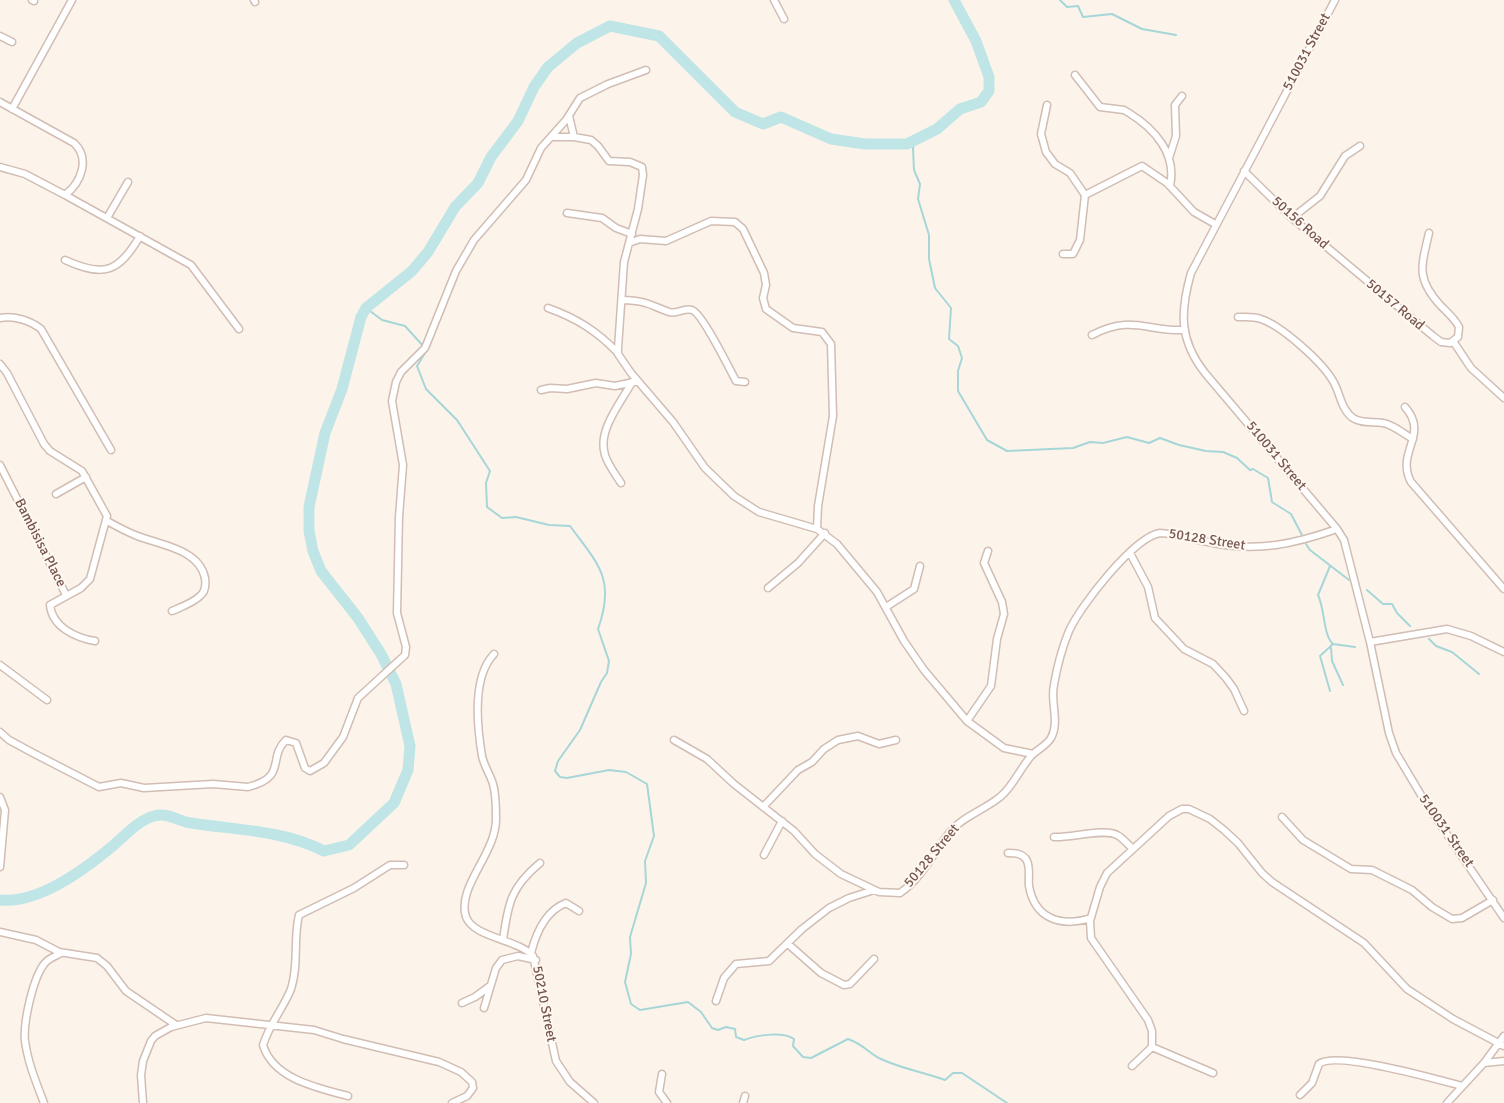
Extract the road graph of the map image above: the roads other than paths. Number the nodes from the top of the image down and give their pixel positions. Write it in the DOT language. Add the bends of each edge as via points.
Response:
graph roads {
  1 [pos="72,0"];
  2 [pos="774,0"];
  3 [pos="1335,0"];
  4 [pos="784,19"];
  5 [pos="0,36"];
  6 [pos="12,42"];
  7 [pos="646,70"];
  8 [pos="1075,75"];
  9 [pos="1182,96"];
  10 [pos="0,102"];
  11 [pos="1047,105"];
  12 [pos="12,109"];
  13 [pos="569,116"];
  14 [pos="551,137"];
  15 [pos="574,137"];
  16 [pos="1360,146"];
  17 [pos="1169,158"];
  18 [pos="0,167"];
  19 [pos="1244,171"];
  20 [pos="128,182"];
  21 [pos="1170,186"];
  22 [pos="65,195"];
  23 [pos="1085,195"];
  24 [pos="567,213"];
  25 [pos="107,218"];
  26 [pos="1292,218"];
  27 [pos="1215,224"];
  28 [pos="1429,233"];
  29 [pos="632,234"];
  30 [pos="140,236"];
  31 [pos="629,243"];
  32 [pos="1063,254"];
  33 [pos="65,260"];
  34 [pos="1358,274"];
  35 [pos="622,300"];
  36 [pos="548,308"];
  37 [pos="1238,317"];
  38 [pos="0,318"];
  39 [pos="239,330"];
  40 [pos="1184,330"];
  41 [pos="1092,335"];
  42 [pos="1453,342"];
  43 [pos="618,354"];
  44 [pos="0,364"];
  45 [pos="635,382"];
  46 [pos="745,382"];
  47 [pos="541,390"];
  48 [pos="1504,398"];
  49 [pos="1405,407"];
  50 [pos="1413,440"];
  51 [pos="111,450"];
  52 [pos="0,465"];
  53 [pos="86,477"];
  54 [pos="621,483"];
  55 [pos="56,494"];
  56 [pos="107,521"];
  57 [pos="1337,529"];
  58 [pos="817,530"];
  59 [pos="825,533"];
  60 [pos="988,551"];
  61 [pos="1130,553"];
  62 [pos="920,566"];
  63 [pos="768,588"];
  64 [pos="1504,589"];
  65 [pos="66,595"];
  66 [pos="886,607"];
  67 [pos="172,611"];
  68 [pos="95,641"];
  69 [pos="1370,642"];
  70 [pos="1504,652"];
  71 [pos="494,654"];
  72 [pos="0,665"];
  73 [pos="47,700"];
  74 [pos="1244,711"];
  75 [pos="967,721"];
  76 [pos="0,732"];
  77 [pos="674,740"];
  78 [pos="896,740"];
  79 [pos="1033,754"];
  80 [pos="0,797"];
  81 [pos="763,807"];
  82 [pos="1282,817"];
  83 [pos="782,820"];
  84 [pos="1054,838"];
  85 [pos="1132,848"];
  86 [pos="1008,853"];
  87 [pos="764,855"];
  88 [pos="540,863"];
  89 [pos="404,864"];
  90 [pos="0,867"];
  91 [pos="874,890"];
  92 [pos="1493,900"];
  93 [pos="579,911"];
  94 [pos="1091,918"];
  95 [pos="1504,918"];
  96 [pos="0,932"];
  97 [pos="503,940"];
  98 [pos="788,944"];
  99 [pos="61,953"];
  100 [pos="531,953"];
  101 [pos="874,959"];
  102 [pos="536,960"];
  103 [pos="491,985"];
  104 [pos="716,1001"];
  105 [pos="462,1003"];
  106 [pos="484,1008"];
  107 [pos="270,1024"];
  108 [pos="176,1025"];
  109 [pos="1504,1036"];
  110 [pos="1501,1045"];
  111 [pos="1152,1047"];
  112 [pos="1504,1061"];
  113 [pos="1484,1063"];
  114 [pos="1132,1066"];
  115 [pos="1213,1073"];
  116 [pos="662,1074"];
  117 [pos="1462,1086"];
  118 [pos="1300,1095"];
  119 [pos="348,1096"];
  120 [pos="44,1103"];
  121 [pos="143,1103"];
  122 [pos="452,1103"];
  123 [pos="594,1103"];
  124 [pos="667,1103"];
  125 [pos="1447,1103"];
  1 -- 12 [label="street"];
  2 -- 4 [label="street"];
  3 -- 19 [label="street, 510031 Street"];
  5 -- 6 [label="street"];
  7 -- 13 [label="street" via="586,94 575,104"];
  8 -- 17 [label="street" via="1100,107 1124,110 1148,127"];
  9 -- 17 [label="street" via="1174,107 1176,136"];
  10 -- 12 [label="street"];
  11 -- 23 [label="street" via="1041,134 1046,152 1054,164 1070,172"];
  12 -- 22 [label="street" via="80,150 83,166 74,186"];
  13 -- 14 [label="street"];
  13 -- 15 [label="street"];
  14 -- 15 [label="street"];
  14 -- 76 [label="street" via="541,148 526,180 466,252 425,348 401,372 396,382 392,401 403,465 398,517 397,612 406,647 404,656 358,698 342,737 324,763 310,771 305,768 296,744 286,740 281,744 273,774 248,787 213,784 144,788 121,783 99,787 32,753"];
  15 -- 29 [label="street" via="595,143 609,161 630,162 642,167"];
  16 -- 26 [label="street" via="1345,156 1320,196"];
  17 -- 21 [label="street"];
  18 -- 22 [label="street" via="25,174"];
  19 -- 26 [label="street, 50156 Road"];
  19 -- 27 [label="street, 510031 Street"];
  20 -- 25 [label="street"];
  21 -- 23 [label="street" via="1142,166"];
  21 -- 27 [label="street" via="1190,208"];
  22 -- 25 [label="street"];
  23 -- 32 [label="street" via="1078,246 1073,254"];
  24 -- 29 [label="street" via="602,218"];
  25 -- 30 [label="street"];
  26 -- 34 [label="street, 50156 Road"];
  27 -- 40 [label="street, 510031 Street" via="1191,273 1185,294"];
  28 -- 42 [label="street" via="1422,279 1459,327 1458,337"];
  29 -- 31 [label="street"];
  30 -- 33 [label="street" via="126,259 118,264 91,271"];
  30 -- 39 [label="street" via="191,265"];
  31 -- 35 [label="street" via="624,262"];
  31 -- 58 [label="street" via="640,239 666,241 712,221 734,222 743,229 764,273 763,298 768,311 793,328 818,331 829,340 833,416"];
  34 -- 42 [label="street, 50157 Road" via="1433,336 1446,343"];
  35 -- 43 [label="street"];
  35 -- 46 [label="street" via="647,302 672,313 689,309 696,312 736,381"];
  36 -- 43 [label="street" via="592,328"];
  37 -- 50 [label="street" via="1265,321 1300,347 1330,376 1352,417 1388,424"];
  38 -- 51 [label="street" via="24,320 41,329"];
  40 -- 41 [label="street" via="1126,324 1108,327"];
  40 -- 57 [label="street, 510031 Street" via="1197,363"];
  42 -- 48 [label="street" via="1471,368"];
  43 -- 45 [label="street"];
  44 -- 53 [label="street" via="47,448 78,467"];
  45 -- 47 [label="street"];
  45 -- 54 [label="street" via="611,419 604,438 605,456"];
  45 -- 58 [label="street" via="673,422 705,468 734,496 759,512"];
  49 -- 50 [label="street" via="1415,420"];
  50 -- 64 [label="street" via="1406,459 1408,476 1418,492"];
  52 -- 65 [label="street, Bambisisa Place"];
  53 -- 55 [label="street"];
  53 -- 56 [label="street" via="104,507"];
  56 -- 65 [label="street" via="90,579"];
  56 -- 67 [label="street" via="136,536 186,554 200,568 206,581 203,594"];
  57 -- 61 [label="street, 50128 Street" via="1300,542 1260,548 1229,546 1160,533 1145,539"];
  57 -- 69 [label="street, 510031 Street" via="1344,540"];
  58 -- 59 [label="street"];
  59 -- 63 [label="street" via="798,563"];
  59 -- 66 [label="street" via="869,582"];
  60 -- 75 [label="street" via="984,563 1002,602 1004,614 991,686"];
  61 -- 74 [label="street" via="1148,587 1155,618 1184,649 1213,664 1234,689"];
  61 -- 79 [label="street, 50128 Street" via="1093,594 1070,630 1053,688 1053,733"];
  62 -- 66 [label="street" via="914,589"];
  65 -- 68 [label="street" via="51,603 51,611 59,624 77,636"];
  66 -- 75 [label="street" via="918,662"];
  69 -- 70 [label="street" via="1447,629"];
  69 -- 92 [label="street, 510031 Street" via="1396,753"];
  71 -- 97 [label="street, 50210 Street" via="485,663 481,674 478,700 482,756 493,784 495,835 468,887 466,915 474,928"];
  72 -- 73 [label="street"];
  75 -- 79 [label="street" via="1004,748"];
  77 -- 81 [label="street, 50128 Street" via="707,759"];
  78 -- 81 [label="street" via="879,744 853,736 830,744 812,762 798,770"];
  79 -- 91 [label="street, 50128 Street" via="1002,796 958,823 925,869 906,889 895,894"];
  80 -- 90 [label="street" via="5,810"];
  81 -- 83 [label="street, 50128 Street"];
  82 -- 92 [label="street" via="1304,840 1351,869 1372,870 1412,890 1432,908 1452,919 1462,918"];
  83 -- 87 [label="street"];
  83 -- 91 [label="street, 50128 Street" via="824,862"];
  84 -- 85 [label="street" via="1090,833 1114,834"];
  85 -- 94 [label="street" via="1103,878"];
  85 -- 110 [label="street" via="1175,812 1182,809 1198,812 1232,837 1272,882 1364,943 1407,989"];
  86 -- 94 [label="street" via="1019,854 1026,859 1031,892 1050,918 1063,922"];
  88 -- 97 [label="street" via="515,888"];
  89 -- 107 [label="street" via="390,865 354,888 300,915 295,972 290,989"];
  91 -- 98 [label="street" via="835,905"];
  92 -- 95 [label="street, 510031 Street"];
  93 -- 100 [label="street" via="566,903 559,906 536,933"];
  94 -- 111 [label="street" via="1091,938 1148,1020"];
  96 -- 99 [label="street" via="36,940"];
  97 -- 100 [label="street, 50210 Street"];
  98 -- 101 [label="street" via="821,974 844,985 850,984"];
  98 -- 104 [label="street" via="769,961 742,963 730,968"];
  99 -- 108 [label="street" via="102,960 126,991"];
  99 -- 120 [label="street" via="47,961 40,972 30,1001 24,1038"];
  100 -- 102 [label="street, 50210 Street"];
  102 -- 103 [label="street" via="518,956 502,960"];
  102 -- 123 [label="street, 50210 Street" via="556,1061 570,1082"];
  103 -- 105 [label="street"];
  103 -- 106 [label="street"];
  107 -- 108 [label="street" via="213,1018"];
  107 -- 119 [label="street" via="265,1049 284,1071 310,1086"];
  107 -- 122 [label="street" via="314,1030 450,1066 470,1079 473,1088 467,1096"];
  108 -- 121 [label="street" via="155,1036 148,1049 140,1075"];
  109 -- 110 [label="street"];
  110 -- 113 [label="street"];
  111 -- 114 [label="street"];
  111 -- 115 [label="street"];
  112 -- 113 [label="street"];
  113 -- 117 [label="street"];
  116 -- 124 [label="street" via="659,1092"];
  117 -- 118 [label="street" via="1371,1064 1327,1060 1319,1064 1312,1083"];
  117 -- 125 [label="street"];
}
